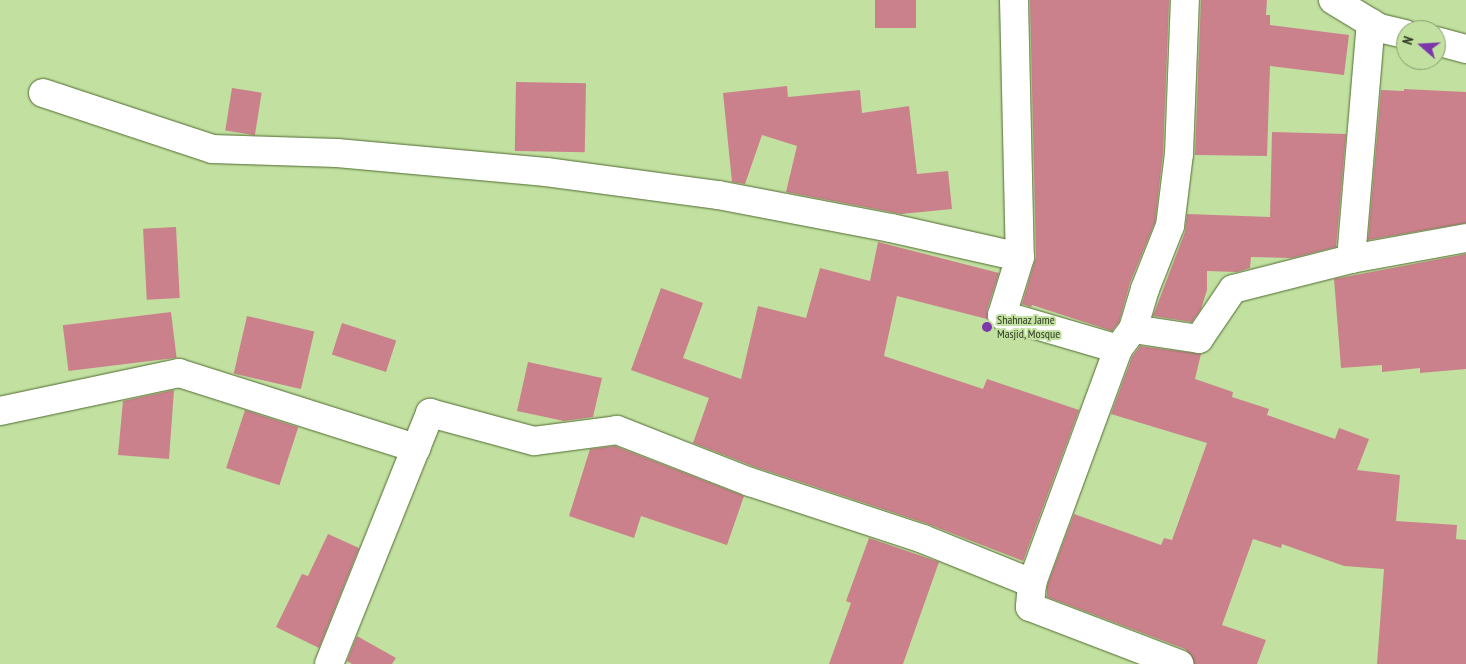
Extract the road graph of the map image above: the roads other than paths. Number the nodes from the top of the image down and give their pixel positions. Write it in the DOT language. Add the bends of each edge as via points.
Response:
graph roads {
  1 [pos="1014,0"];
  2 [pos="1185,0"];
  3 [pos="1333,0"];
  4 [pos="1371,23"];
  5 [pos="1396,32"];
  6 [pos="1446,44"];
  7 [pos="1466,49"];
  8 [pos="43,93"];
  9 [pos="1466,238"];
  10 [pos="1020,257"];
  11 [pos="1351,260"];
  12 [pos="1126,339"];
  13 [pos="0,411"];
  14 [pos="416,448"];
  15 [pos="1032,583"];
  16 [pos="330,664"];
  17 [pos="1178,664"];
  1 -- 10 [label="street"];
  2 -- 12 [label="street" via="1180,154 1170,226"];
  3 -- 4 [label="street"];
  4 -- 5 [label="street"];
  4 -- 11 [label="street"];
  6 -- 7 [label="street"];
  8 -- 10 [label="street" via="212,149 336,153 546,172 718,195"];
  9 -- 11 [label="street"];
  10 -- 12 [label="street" via="1002,315"];
  11 -- 12 [label="street" via="1233,289 1199,339"];
  12 -- 15 [label="street"];
  13 -- 14 [label="street" via="180,373"];
  14 -- 15 [label="street" via="430,413 534,441 617,430 750,482 923,539"];
  14 -- 16 [label="street"];
  15 -- 17 [label="street" via="1030,607"];
}
